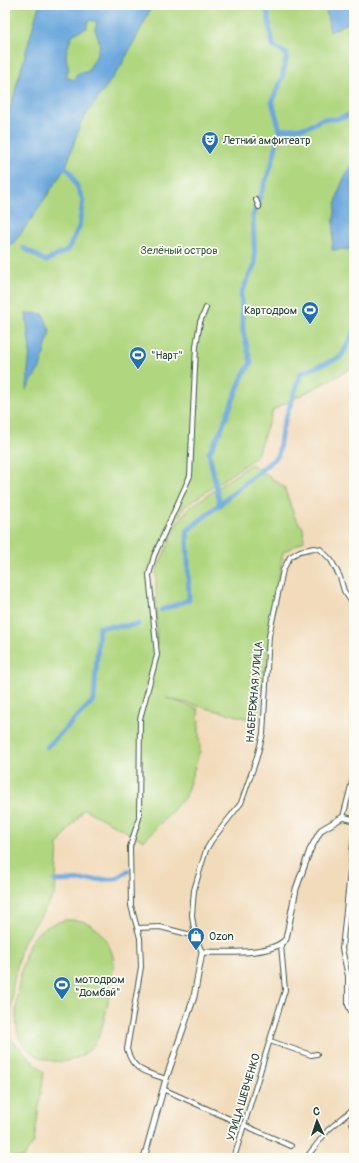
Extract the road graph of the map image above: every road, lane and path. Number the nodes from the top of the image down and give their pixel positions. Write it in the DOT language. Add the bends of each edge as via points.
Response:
graph roads {
  1 [pos="256,200"];
  2 [pos="259,207"];
  3 [pos="206,308"];
  4 [pos="354,605"];
  5 [pos="354,774"];
  6 [pos="343,818"];
  7 [pos="354,820"];
  8 [pos="354,834"];
  9 [pos="138,928"];
  10 [pos="195,936"];
  11 [pos="281,945"];
  12 [pos="202,952"];
  13 [pos="354,1018"];
  14 [pos="270,1041"];
  15 [pos="317,1054"];
  16 [pos="166,1079"];
  17 [pos="163,1089"];
  18 [pos="354,1097"];
  19 [pos="353,1109"];
  20 [pos="232,1120"];
  21 [pos="244,1125"];
  22 [pos="354,1130"];
  23 [pos="290,1146"];
  24 [pos="144,1158"];
  25 [pos="234,1158"];
  26 [pos="306,1158"];
  1 -- 2 [label="street"];
  3 -- 9 [label="street" via="200,322 196,346 190,476 154,556 149,575 157,655 140,720 139,818 130,847 131,906"];
  4 -- 10 [label="street, НАБЕРЕЖНАЯ УЛИЦА" via="344,591 331,560 320,549 300,551 290,557 283,570 269,636 263,734 241,803 206,850 194,890 192,915"];
  5 -- 6 [label="street"];
  6 -- 7 [label="street"];
  6 -- 11 [label="street" via="321,830 310,850 296,889 286,939"];
  8 -- 13 [label="street" via="342,949 348,976 348,1005"];
  9 -- 10 [label="street" via="160,927"];
  9 -- 16 [label="street" via="142,951 141,967 128,1049 134,1065"];
  10 -- 12 [label="street, НАБЕРЕЖНАЯ УЛИЦА"];
  11 -- 12 [label="street" via="243,952"];
  11 -- 14 [label="street, УЛИЦА ШЕВЧЕНКО" via="285,990"];
  12 -- 16 [label="street" via="194,998"];
  14 -- 15 [label="street" via="312,1055"];
  14 -- 21 [label="street, УЛИЦА ШЕВЧЕНКО"];
  16 -- 17 [label="street"];
  17 -- 20 [label="street"];
  17 -- 24 [label="street"];
  18 -- 19 [label="street"];
  19 -- 22 [label="street"];
  19 -- 26 [label="street" via="328,1130"];
  21 -- 23 [label="street"];
  21 -- 25 [label="street, УЛИЦА ШЕВЧЕНКО"];
}
